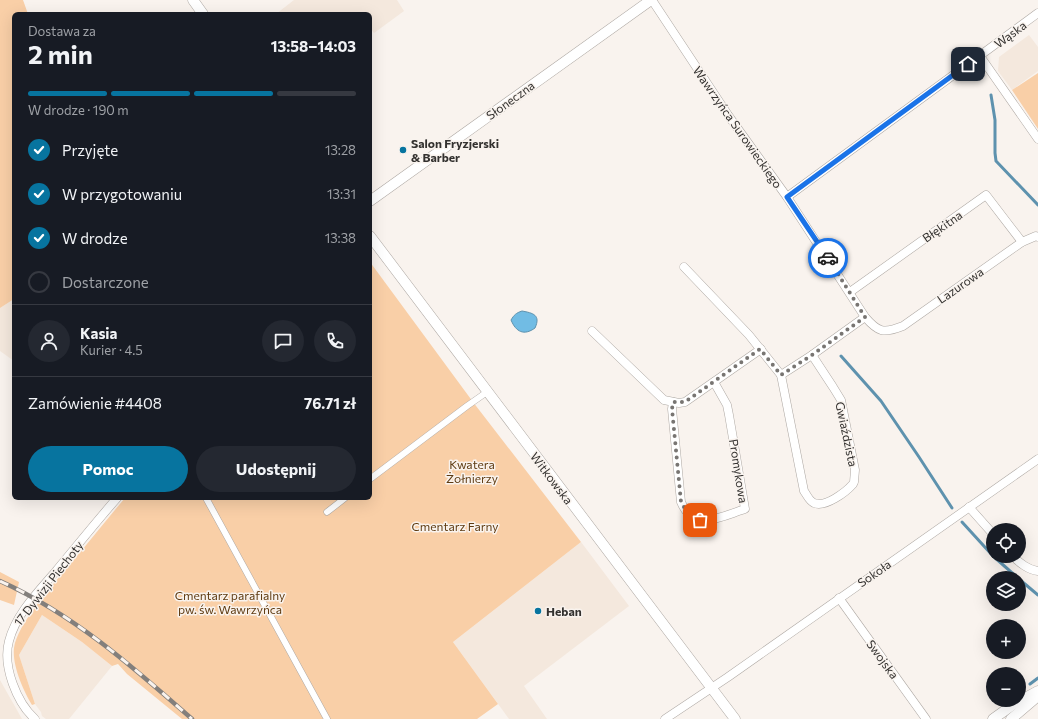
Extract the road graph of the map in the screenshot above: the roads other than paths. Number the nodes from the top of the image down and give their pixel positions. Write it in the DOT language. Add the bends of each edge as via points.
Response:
graph roads {
  1 [pos="193,0"];
  2 [pos="651,0"];
  3 [pos="202,12"];
  4 [pos="1038,13"];
  5 [pos="980,56"];
  6 [pos="1038,138"];
  7 [pos="787,197"];
  8 [pos="372,200"];
  9 [pos="1038,237"];
  10 [pos="372,239"];
  11 [pos="1022,242"];
  12 [pos="684,267"];
  13 [pos="850,292"];
  14 [pos="865,317"];
  15 [pos="881,331"];
  16 [pos="592,332"];
  17 [pos="760,349"];
  18 [pos="812,355"];
  19 [pos="781,375"];
  20 [pos="714,382"];
  21 [pos="487,392"];
  22 [pos="673,402"];
  23 [pos="1038,459"];
  24 [pos="372,477"];
  25 [pos="114,500"];
  26 [pos="207,500"];
  27 [pos="342,500"];
  28 [pos="969,507"];
  29 [pos="327,512"];
  30 [pos="986,526"];
  31 [pos="1021,563"];
  32 [pos="1038,571"];
  33 [pos="839,598"];
  34 [pos="711,687"];
  35 [pos="1038,691"];
  36 [pos="1038,696"];
  37 [pos="35,719"];
  38 [pos="327,719"];
  39 [pos="665,719"];
  40 [pos="735,719"];
  41 [pos="926,719"];
  42 [pos="994,719"];
  43 [pos="1011,719"];
  1 -- 3 [label="street"];
  2 -- 7 [label="street, Wawrzyńca Surowieckiego"];
  2 -- 8 [label="street, Słoneczna"];
  4 -- 5 [label="street, Wąska"];
  5 -- 6 [label="street"];
  5 -- 7 [label="street, Wąska"];
  7 -- 13 [label="street, Wawrzyńca Surowieckiego"];
  9 -- 11 [label="street, Lazurowa"];
  10 -- 21 [label="street, Witkowska"];
  11 -- 13 [label="street, Błękitna" via="986,195"];
  11 -- 15 [label="street, Lazurowa" via="902,326 888,332"];
  12 -- 17 [label="street, Gwiaździsta"];
  13 -- 14 [label="street, Wawrzyńca Surowieckiego"];
  14 -- 15 [label="street, Wawrzyńca Surowieckiego"];
  14 -- 18 [label="street"];
  16 -- 22 [label="street" via="664,400"];
  17 -- 19 [label="street, Gwiaździsta"];
  17 -- 20 [label="street"];
  18 -- 19 [label="street"];
  18 -- 19 [label="street, Gwiaździsta" via="840,400 855,470 853,484 829,502 816,504 804,491"];
  20 -- 22 [label="street" via="685,402"];
  20 -- 22 [label="street, Promykowa" via="730,415 745,509 706,521 694,518 684,508 681,502"];
  21 -- 24 [label="street"];
  21 -- 34 [label="street, Witkowska"];
  23 -- 28 [label="street, Sokoła"];
  25 -- 37 [label="street, 17 Dywizji Piechoty" via="34,598 14,626 8,642 9,672 27,712"];
  26 -- 38 [label="street"];
  27 -- 29 [label="street"];
  28 -- 30 [label="street"];
  28 -- 33 [label="street, Sokoła"];
  31 -- 32 [label="street"];
  33 -- 34 [label="street, Sokoła"];
  33 -- 41 [label="street, Swojska"];
  34 -- 39 [label="street, Sokoła"];
  34 -- 40 [label="street, Witkowska"];
  35 -- 42 [label="street"];
  36 -- 43 [label="street"];
}
